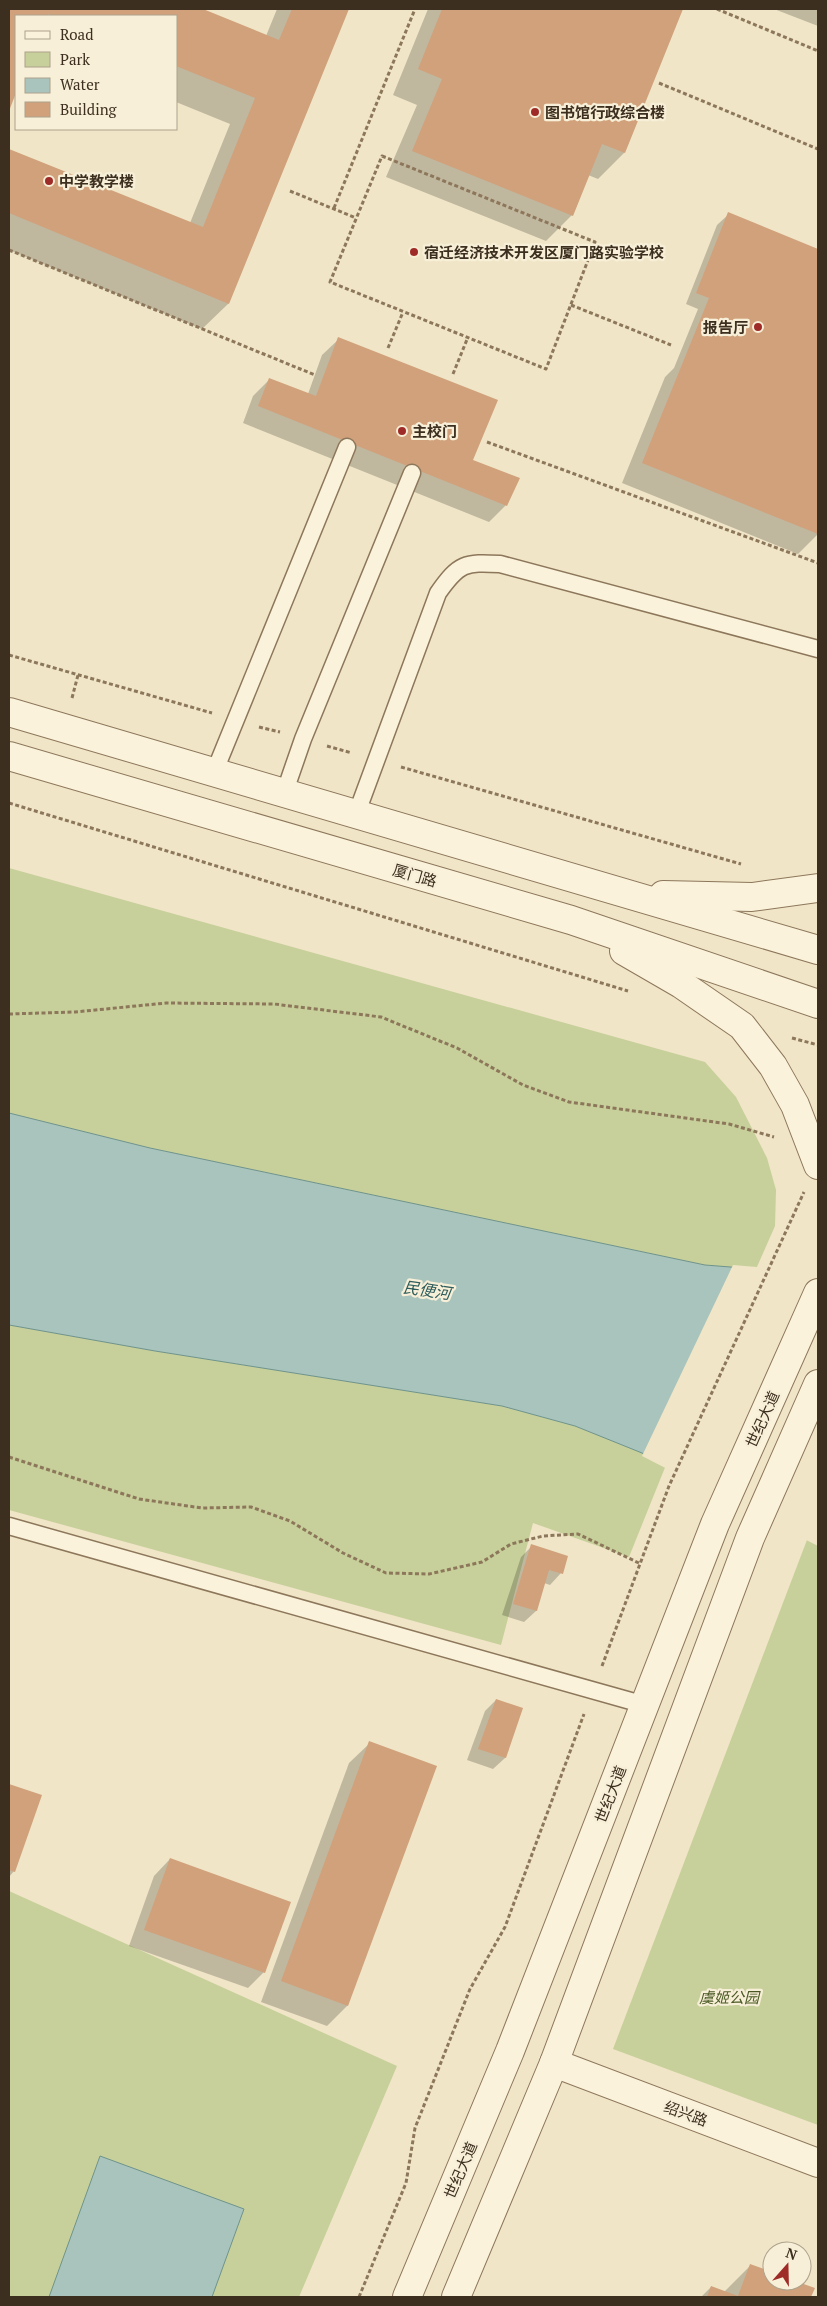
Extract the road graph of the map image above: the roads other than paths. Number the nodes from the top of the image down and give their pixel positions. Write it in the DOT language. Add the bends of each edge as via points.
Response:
graph roads {
  1 [pos="347,447"];
  2 [pos="412,473"];
  3 [pos="818,650"];
  4 [pos="9,712"];
  5 [pos="9,756"];
  6 [pos="214,773"];
  7 [pos="284,794"];
  8 [pos="356,815"];
  9 [pos="818,888"];
  10 [pos="623,894"];
  11 [pos="571,920"];
  12 [pos="818,950"];
  13 [pos="818,1004"];
  14 [pos="815,1156"];
  15 [pos="818,1293"];
  16 [pos="818,1384"];
  17 [pos="9,1526"];
  18 [pos="646,1705"];
  19 [pos="554,2063"];
  20 [pos="818,2163"];
  21 [pos="408,2297"];
  22 [pos="456,2297"];
  1 -- 6 [label="lane"];
  2 -- 7 [label="lane" via="303,739"];
  3 -- 8 [label="lane" via="500,564 473,562 452,573 438,593"];
  4 -- 6 [label="street"];
  5 -- 11 [label="street, 厦门路"];
  6 -- 7 [label="street"];
  7 -- 8 [label="street"];
  8 -- 10 [label="street"];
  9 -- 10 [label="street" via="752,897"];
  10 -- 12 [label="street"];
  11 -- 13 [label="street, 厦门路"];
  11 -- 14 [label="street" via="681,984 742,1026 773,1066 795,1105"];
  15 -- 18 [label="street, 世纪大道" via="715,1524"];
  16 -- 19 [label="street" via="750,1538"];
  17 -- 18 [label="lane"];
  18 -- 21 [label="street, 世纪大道" via="510,2051"];
  19 -- 20 [label="street, 绍兴路"];
  19 -- 22 [label="street"];
}
